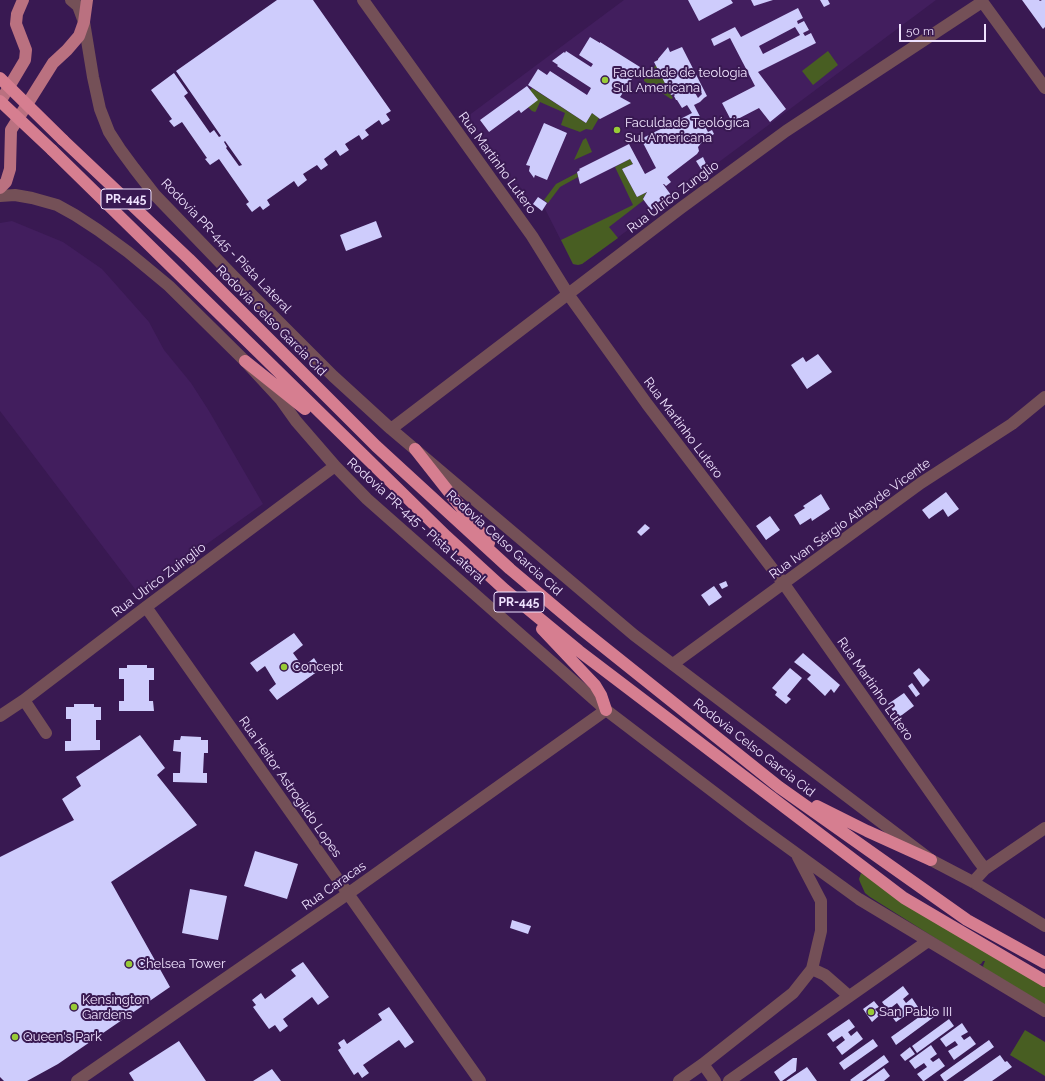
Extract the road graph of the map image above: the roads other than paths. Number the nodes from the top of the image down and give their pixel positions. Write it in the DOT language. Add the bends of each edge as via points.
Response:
graph roads {
  1 [pos="23,0"];
  2 [pos="71,0"];
  3 [pos="87,0"];
  4 [pos="363,0"];
  5 [pos="982,1"];
  6 [pos="84,22"];
  7 [pos="0,78"];
  8 [pos="1045,88"];
  9 [pos="0,101"];
  10 [pos="0,188"];
  11 [pos="0,196"];
  12 [pos="568,294"];
  13 [pos="245,361"];
  14 [pos="1045,397"];
  15 [pos="391,429"];
  16 [pos="357,449"];
  17 [pos="415,449"];
  18 [pos="335,466"];
  19 [pos="510,569"];
  20 [pos="784,584"];
  21 [pos="505,590"];
  22 [pos="146,607"];
  23 [pos="673,664"];
  24 [pos="24,700"];
  25 [pos="606,710"];
  26 [pos="0,716"];
  27 [pos="46,733"];
  28 [pos="779,787"];
  29 [pos="1045,828"];
  30 [pos="797,855"];
  31 [pos="931,860"];
  32 [pos="985,869"];
  33 [pos="973,882"];
  34 [pos="348,894"];
  35 [pos="1045,926"];
  36 [pos="928,941"];
  37 [pos="1045,963"];
  38 [pos="812,969"];
  39 [pos="1045,981"];
  40 [pos="849,996"];
  41 [pos="1045,1011"];
  42 [pos="703,1064"];
  43 [pos="77,1081"];
  44 [pos="480,1081"];
  45 [pos="679,1081"];
  46 [pos="715,1081"];
  47 [pos="729,1081"];
  1 -- 9 [label="main road" via="16,24 26,50 25,60"];
  2 -- 6 [label="street, Rodovia PR-445 - Pista Lateral" via="78,6"];
  3 -- 6 [label="main road"];
  4 -- 12 [label="street, Rua Martinho Lutero" via="532,236"];
  5 -- 8 [label="street"];
  5 -- 12 [label="street, Rua Ulrico Zunglio" via="786,131"];
  6 -- 10 [label="main road" via="78,36 53,63 11,130 10,168 6,182"];
  6 -- 15 [label="street, Rodovia PR-445 - Pista Lateral" via="100,110 109,132 134,168 155,194 234,277 333,376"];
  7 -- 19 [label="highway, Rodovia Celso Garcia Cid / PR-445, bridge" via="189,259 376,446"];
  9 -- 16 [label="highway, PR-445, bridge"];
  11 -- 13 [label="street, PR-445" via="15,195 57,205 98,230 169,286"];
  12 -- 15 [label="street, Rua Ulrico Zunglio"];
  12 -- 20 [label="street, Rua Martinho Lutero" via="647,404"];
  13 -- 16 [label="highway"];
  13 -- 18 [label="street, Rodovia PR-445 - Pista Lateral"];
  14 -- 20 [label="street, Rua Ivan Sérgio Athayde Vicente" via="1012,424 921,483"];
  15 -- 17 [label="street, Rodovia PR-445 - Pista Lateral"];
  16 -- 21 [label="highway, PR-445"];
  17 -- 19 [label="highway"];
  17 -- 23 [label="street, Rodovia Celso Garcia Cid"];
  18 -- 22 [label="street, Rua Ulrico Zuinglio"];
  18 -- 25 [label="street, Rodovia PR-445 - Pista Lateral" via="367,499"];
  19 -- 28 [label="highway, Rodovia Celso Garcia Cid / PR-445"];
  20 -- 23 [label="street, Rua Ivan Sérgio Athayde Vicente"];
  20 -- 32 [label="street, Rua Martinho Lutero"];
  21 -- 25 [label="highway" via="595,685"];
  21 -- 39 [label="highway, PR-445" via="586,656 904,898"];
  22 -- 24 [label="street, Rua Ulrico Zuinglio"];
  22 -- 34 [label="street, Rua Heitor Astrogildo Lopes"];
  23 -- 31 [label="street, Rodovia Celso Garcia Cid"];
  24 -- 26 [label="street, Rua Ulrico Zuinglio"];
  24 -- 27 [label="street"];
  25 -- 30 [label="street"];
  25 -- 34 [label="street, Rua Caracas"];
  28 -- 31 [label="highway"];
  28 -- 37 [label="highway, Rodovia Celso Garcia Cid / PR-445" via="967,920"];
  29 -- 32 [label="street"];
  30 -- 36 [label="street" via="859,899"];
  30 -- 38 [label="street" via="821,901 821,931"];
  31 -- 33 [label="street, Rodovia Celso Garcia Cid"];
  32 -- 33 [label="street"];
  33 -- 35 [label="street, Rodovia Celso Garcia Cid"];
  34 -- 43 [label="street, Rua Caracas"];
  34 -- 44 [label="street, Rua Heitor Astrogildo Lopes"];
  36 -- 40 [label="street"];
  36 -- 41 [label="street"];
  38 -- 40 [label="street" via="825,975"];
  38 -- 42 [label="street" via="793,993"];
  40 -- 47 [label="street"];
  42 -- 45 [label="street"];
  42 -- 46 [label="street"];
}
